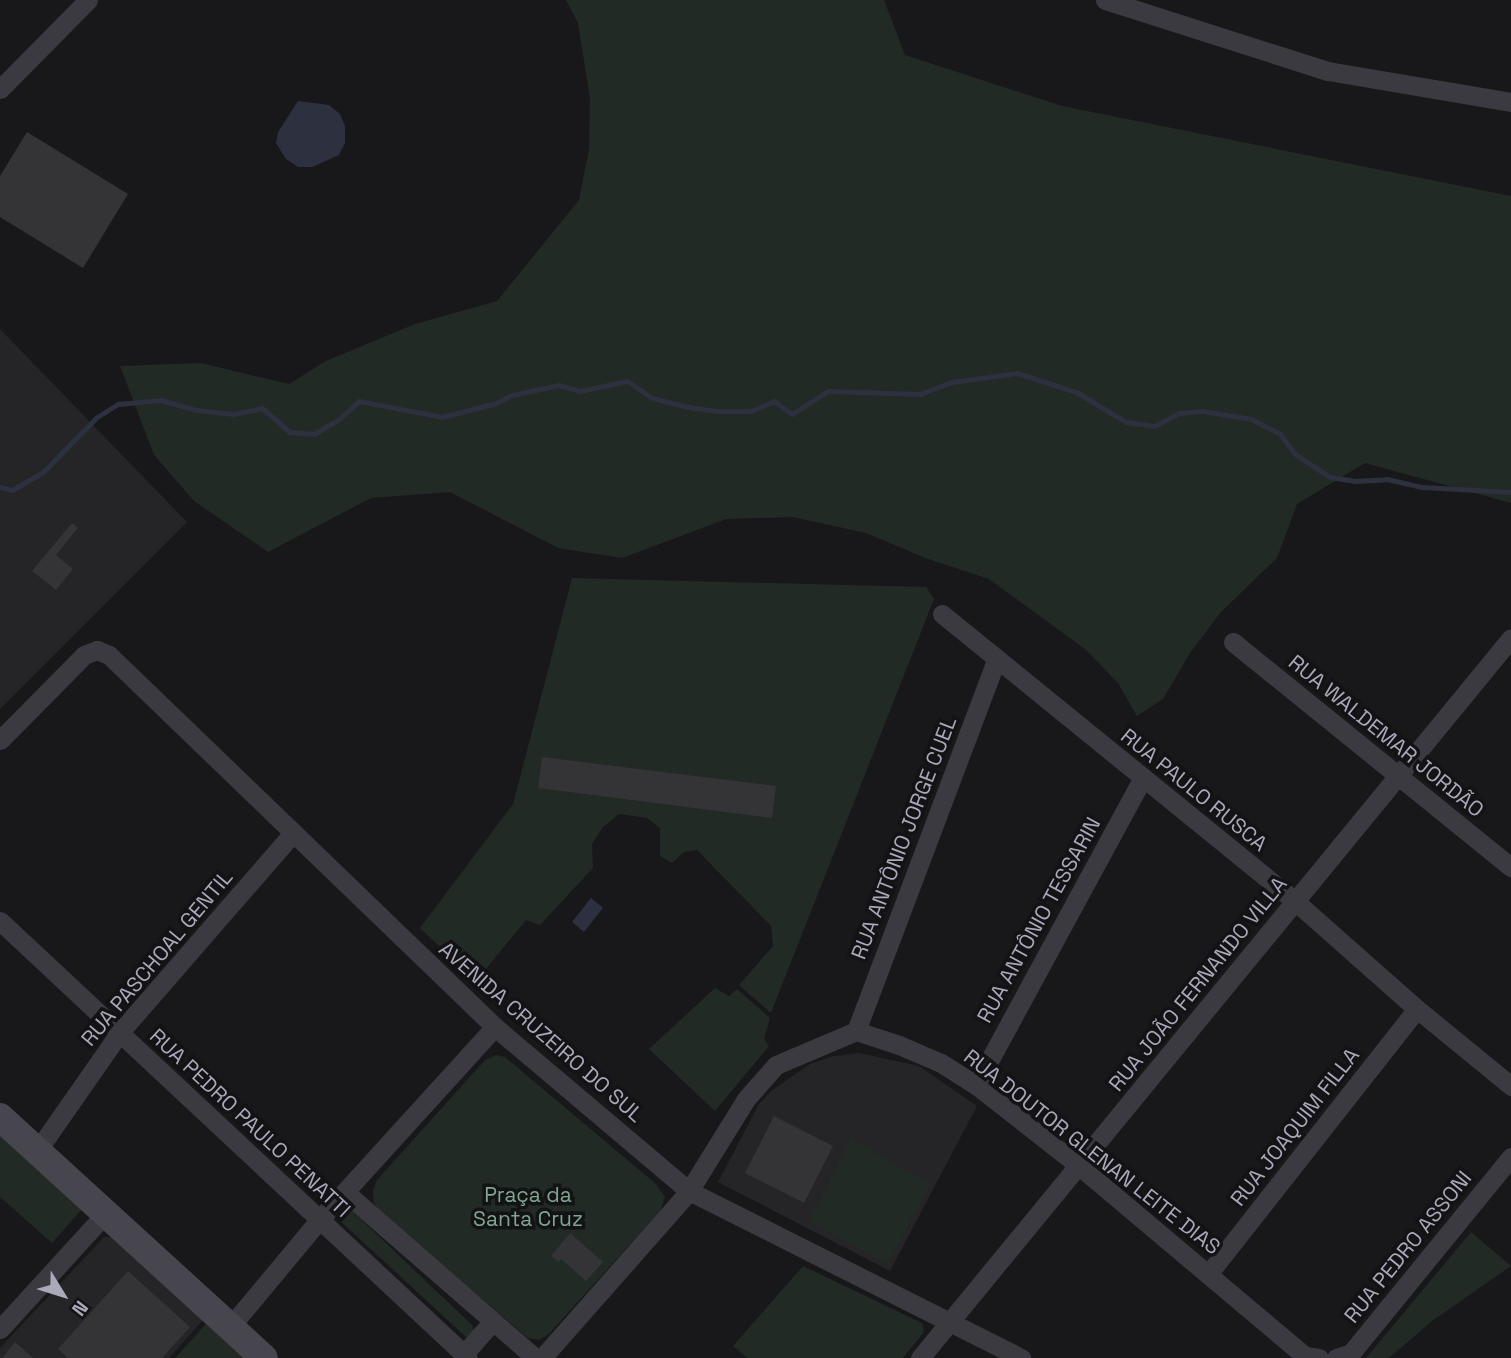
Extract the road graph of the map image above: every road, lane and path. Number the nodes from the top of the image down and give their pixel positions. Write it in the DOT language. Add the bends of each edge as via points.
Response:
graph roads {
  1 [pos="88,0"];
  2 [pos="1105,0"];
  3 [pos="0,89"];
  4 [pos="1511,102"];
  5 [pos="942,614"];
  6 [pos="1233,642"];
  7 [pos="1507,650"];
  8 [pos="996,660"];
  9 [pos="0,740"];
  10 [pos="1398,774"];
  11 [pos="1143,778"];
  12 [pos="293,833"];
  13 [pos="1511,867"];
  14 [pos="1296,902"];
  15 [pos="0,921"];
  16 [pos="1417,1009"];
  17 [pos="495,1027"];
  18 [pos="856,1031"];
  19 [pos="120,1032"];
  20 [pos="976,1085"];
  21 [pos="1511,1086"];
  22 [pos="0,1117"];
  23 [pos="37,1151"];
  24 [pos="1511,1157"];
  25 [pos="1078,1165"];
  26 [pos="690,1191"];
  27 [pos="345,1192"];
  28 [pos="106,1213"];
  29 [pos="320,1219"];
  30 [pos="1209,1273"];
  31 [pos="492,1322"];
  32 [pos="949,1323"];
  33 [pos="230,1327"];
  34 [pos="0,1329"];
  35 [pos="466,1356"];
  36 [pos="1312,1357"];
  37 [pos="264,1358"];
  38 [pos="535,1358"];
  39 [pos="542,1358"];
  40 [pos="920,1358"];
  41 [pos="1021,1358"];
  42 [pos="1336,1358"];
  1 -- 3 [label="street"];
  2 -- 4 [label="street" via="1328,71"];
  5 -- 8 [label="street, RUA PAULO RUSCA"];
  6 -- 10 [label="street, RUA WALDEMAR JORDÃO"];
  7 -- 10 [label="street, RUA JOÃO FERNANDO VILLA"];
  8 -- 11 [label="street, RUA PAULO RUSCA"];
  8 -- 18 [label="street, RUA ANTÔNIO JORGE CUEL"];
  9 -- 12 [label="street, AVENIDA CRUZEIRO DO SUL" via="84,655 97,650 109,655"];
  10 -- 13 [label="street, RUA WALDEMAR JORDÃO"];
  10 -- 14 [label="street, RUA JOÃO FERNANDO VILLA"];
  11 -- 14 [label="street, RUA PAULO RUSCA"];
  11 -- 20 [label="street, RUA ANTÔNIO TESSARIN"];
  12 -- 17 [label="street, AVENIDA CRUZEIRO DO SUL"];
  12 -- 19 [label="street, RUA PASCHOAL GENTIL"];
  14 -- 16 [label="street, RUA PAULO RUSCA"];
  14 -- 25 [label="street, RUA JOÃO FERNANDO VILLA"];
  15 -- 19 [label="street, RUA PEDRO PAULO PENATTI"];
  16 -- 21 [label="street, RUA PAULO RUSCA"];
  16 -- 30 [label="street, RUA JOAQUIM FILLA"];
  17 -- 26 [label="street, AVENIDA CRUZEIRO DO SUL"];
  17 -- 27 [label="street"];
  18 -- 20 [label="street, RUA DOUTOR GLENAN LEITE DIAS" via="941,1063"];
  18 -- 26 [label="street" via="776,1065 746,1099"];
  19 -- 23 [label="street, RUA PASCHOAL GENTIL"];
  19 -- 29 [label="street, RUA PEDRO PAULO PENATTI"];
  20 -- 25 [label="street, RUA DOUTOR GLENAN LEITE DIAS"];
  22 -- 23 [label="main road"];
  23 -- 28 [label="main road"];
  24 -- 42 [label="street, RUA PEDRO ASSONI" via="1351,1353"];
  25 -- 30 [label="street, RUA DOUTOR GLENAN LEITE DIAS"];
  25 -- 32 [label="street, RUA JOÃO FERNANDO VILLA"];
  26 -- 32 [label="street, AVENIDA CRUZEIRO DO SUL"];
  26 -- 39 [label="street"];
  27 -- 29 [label="street"];
  27 -- 31 [label="street"];
  28 -- 33 [label="main road"];
  28 -- 34 [label="street"];
  29 -- 33 [label="street"];
  29 -- 35 [label="street, RUA PEDRO PAULO PENATTI"];
  30 -- 36 [label="street, RUA DOUTOR GLENAN LEITE DIAS"];
  31 -- 35 [label="street"];
  31 -- 38 [label="street"];
  32 -- 40 [label="street, RUA JOÃO FERNANDO VILLA"];
  32 -- 41 [label="street, AVENIDA CRUZEIRO DO SUL"];
  33 -- 37 [label="main road"];
}
